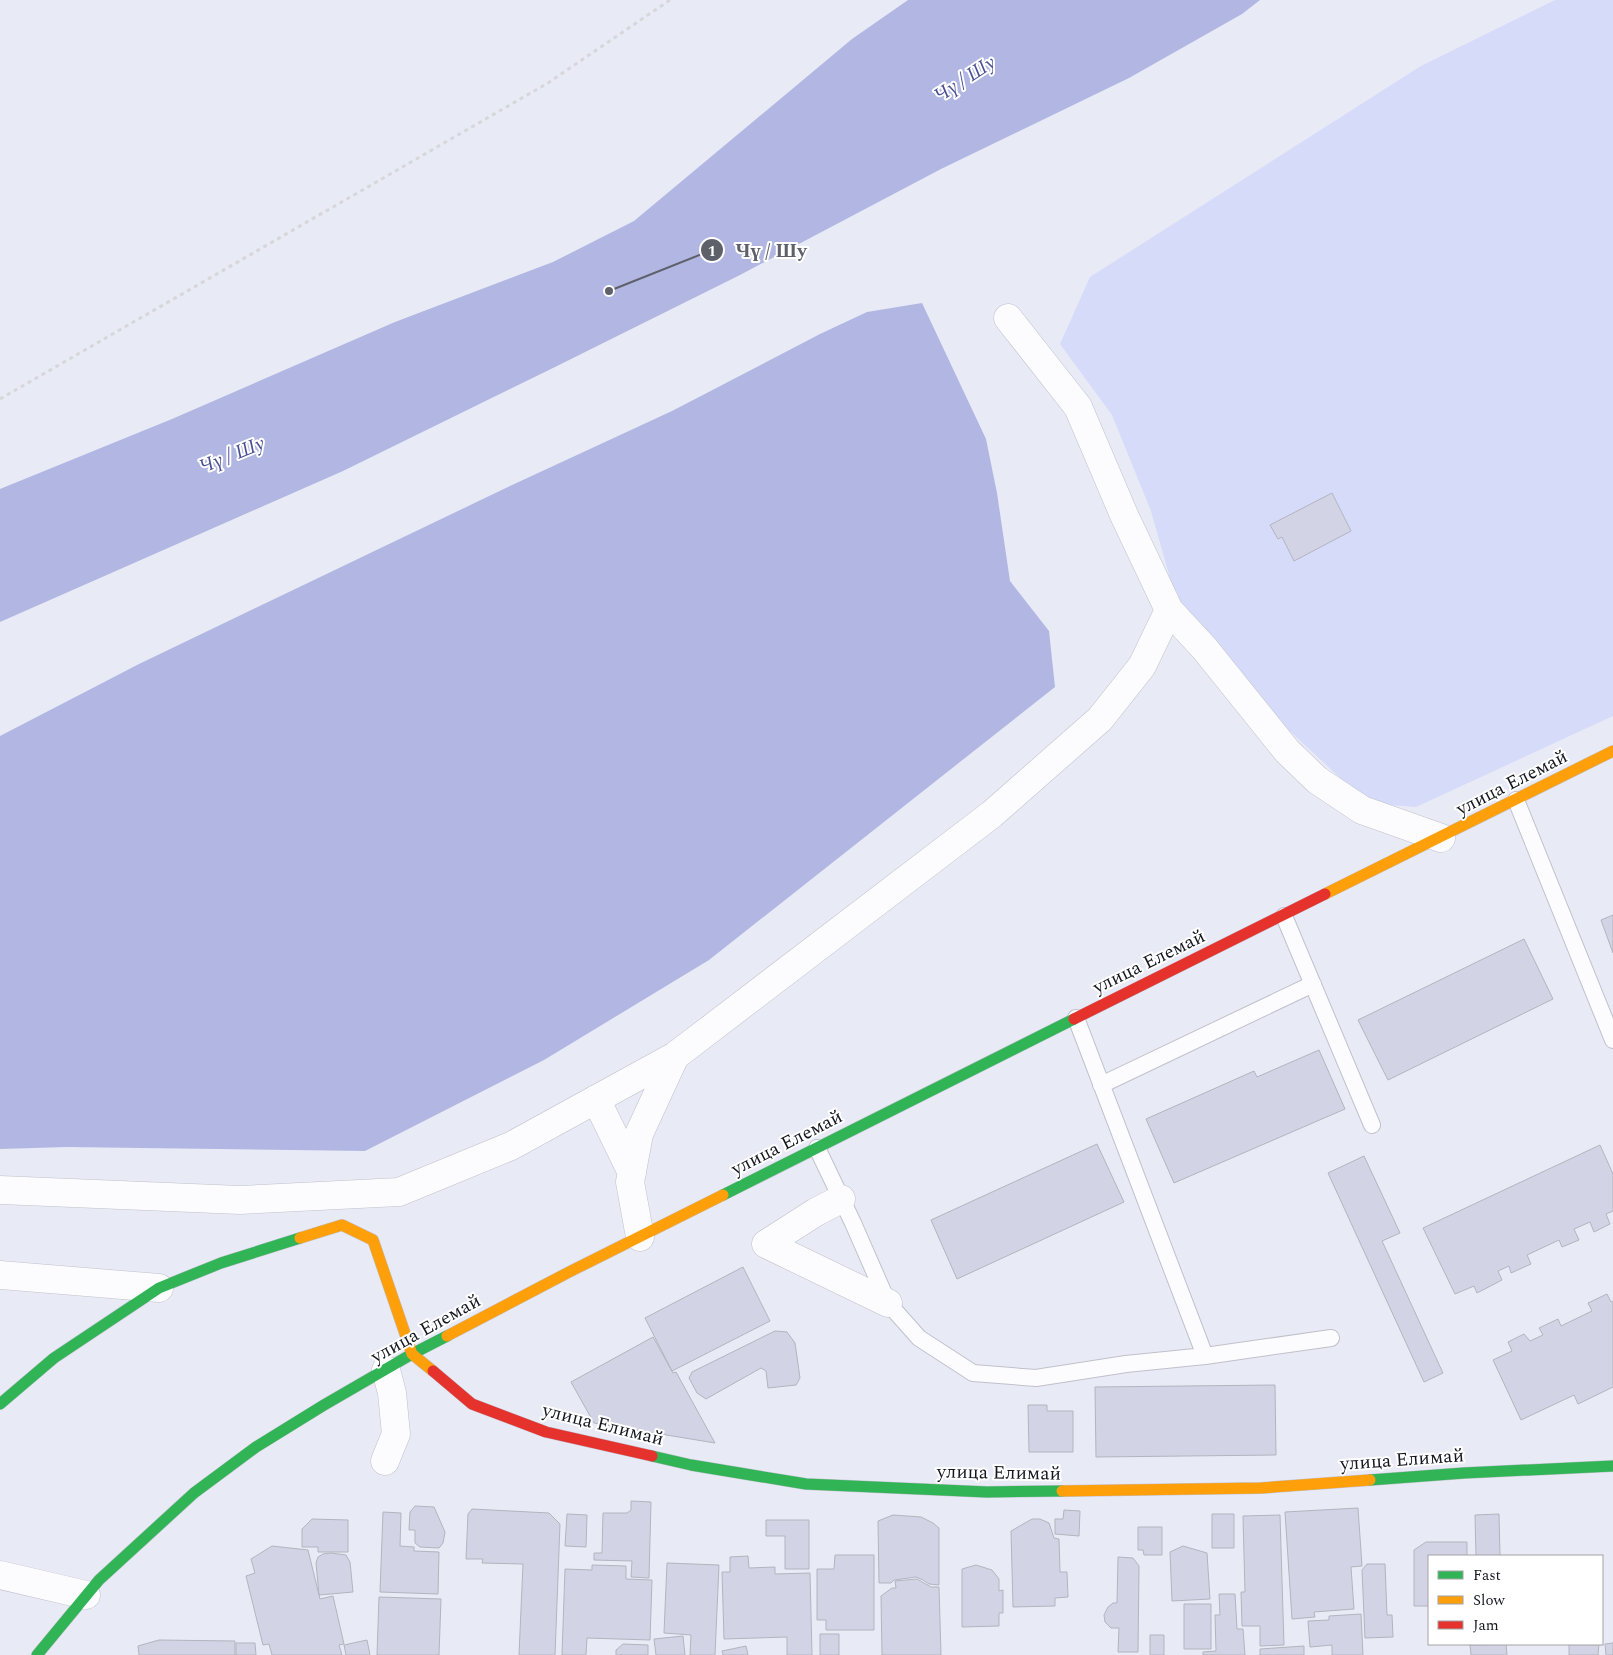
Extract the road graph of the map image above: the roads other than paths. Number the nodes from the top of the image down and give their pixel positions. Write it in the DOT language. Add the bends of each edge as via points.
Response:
graph roads {
  1 [pos="1008,318"];
  2 [pos="1169,610"];
  3 [pos="1613,751"];
  4 [pos="1516,800"];
  5 [pos="1441,838"];
  6 [pos="1284,916"];
  7 [pos="1312,984"];
  8 [pos="1076,1018"];
  9 [pos="1613,1040"];
  10 [pos="675,1056"];
  11 [pos="1101,1085"];
  12 [pos="596,1099"];
  13 [pos="1372,1125"];
  14 [pos="817,1148"];
  15 [pos="632,1173"];
  16 [pos="0,1190"];
  17 [pos="841,1199"];
  18 [pos="640,1237"];
  19 [pos="0,1275"];
  20 [pos="159,1288"];
  21 [pos="888,1303"];
  22 [pos="1332,1338"];
  23 [pos="412,1354"];
  24 [pos="1204,1356"];
  25 [pos="386,1370"];
  26 [pos="0,1404"];
  27 [pos="385,1462"];
  28 [pos="1613,1466"];
  29 [pos="0,1575"];
  30 [pos="86,1595"];
  31 [pos="37,1655"];
  1 -- 2 [label="street" via="1078,407"];
  2 -- 5 [label="street" via="1205,649 1287,752 1317,780 1362,810"];
  2 -- 10 [label="street" via="1142,666 1100,719 992,814"];
  3 -- 4 [label="street, улица Елемай"];
  4 -- 5 [label="street, улица Елемай"];
  4 -- 9 [label="lane"];
  5 -- 6 [label="street, улица Елемай"];
  6 -- 7 [label="lane"];
  6 -- 8 [label="street, улица Елемай"];
  7 -- 11 [label="lane"];
  7 -- 13 [label="lane"];
  8 -- 11 [label="lane"];
  8 -- 14 [label="street, улица Елемай"];
  10 -- 12 [label="street"];
  10 -- 15 [label="street" via="639,1134"];
  11 -- 24 [label="lane"];
  12 -- 15 [label="street"];
  12 -- 16 [label="street" via="511,1146 399,1192 240,1200"];
  14 -- 17 [label="lane"];
  14 -- 18 [label="street, улица Елемай"];
  15 -- 18 [label="street" via="630,1182"];
  17 -- 21 [label="lane"];
  17 -- 21 [label="street" via="766,1244"];
  18 -- 23 [label="street, улица Елемай"];
  19 -- 20 [label="street"];
  20 -- 23 [label="street" via="221,1263 342,1224 373,1240"];
  20 -- 26 [label="street" via="54,1358"];
  21 -- 24 [label="lane" via="919,1338 974,1373 1036,1378"];
  22 -- 24 [label="lane"];
  23 -- 25 [label="street, улица Елемай"];
  23 -- 28 [label="street, улица Елимай" via="472,1404 546,1432 691,1465 806,1484 987,1492 1261,1488"];
  25 -- 27 [label="street" via="396,1434"];
  25 -- 30 [label="street, улица Елемай" via="256,1447 194,1493 98,1580"];
  29 -- 30 [label="street"];
  30 -- 31 [label="street, улица Елемай"];
}
